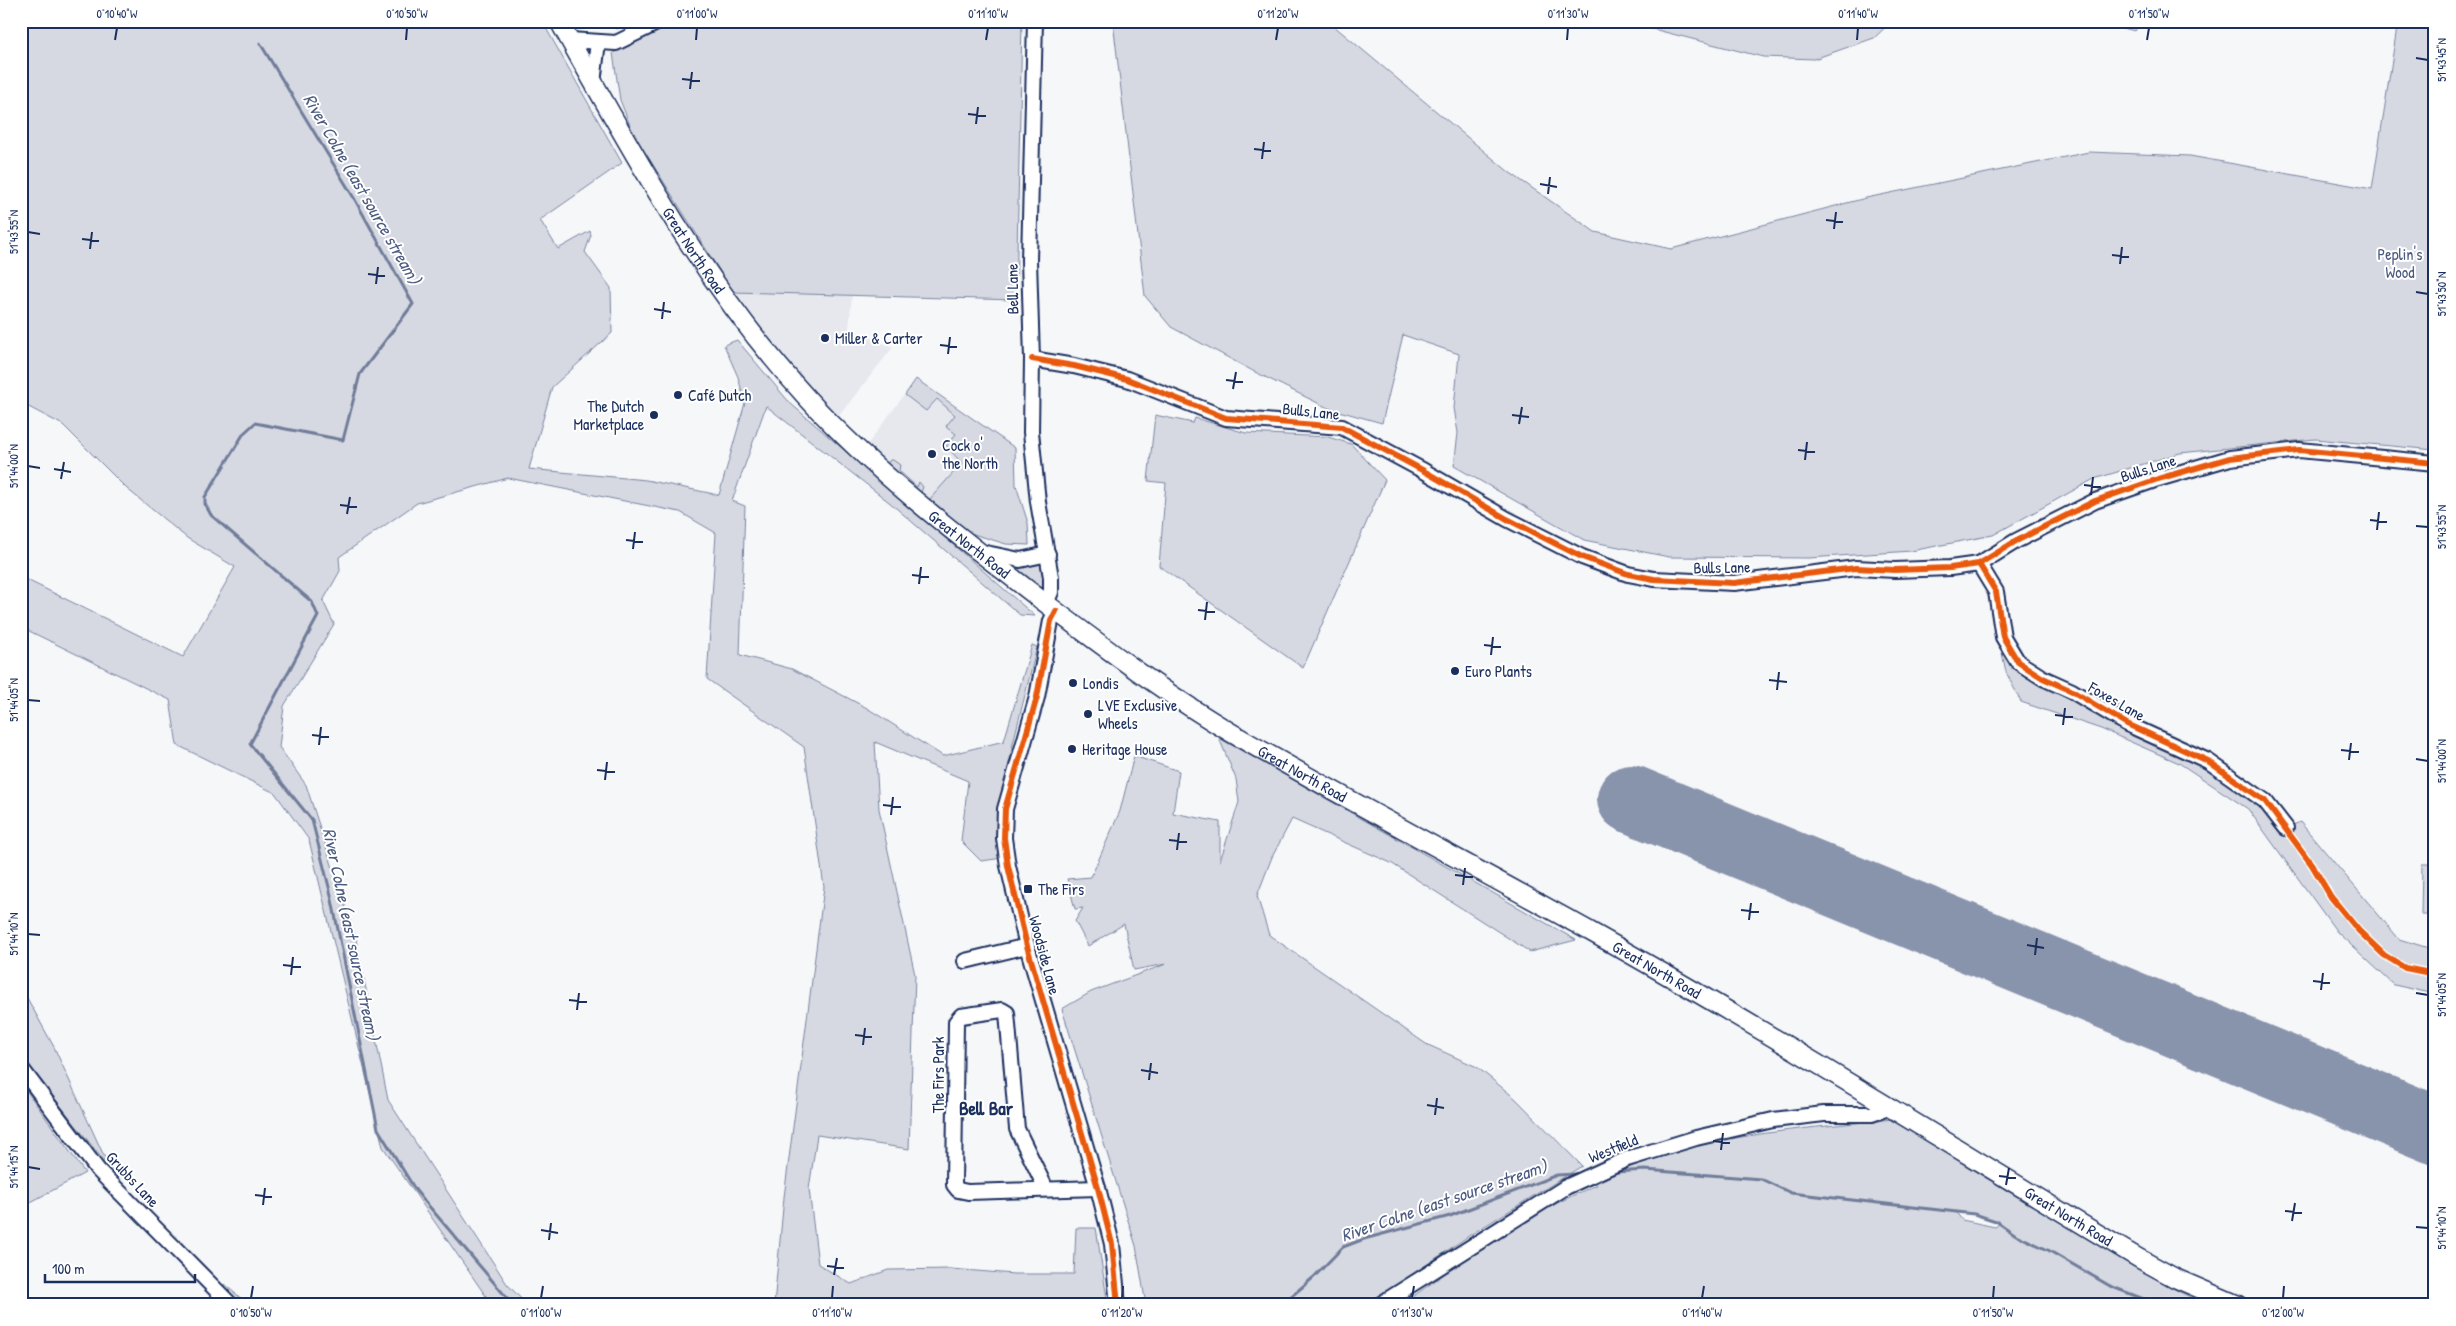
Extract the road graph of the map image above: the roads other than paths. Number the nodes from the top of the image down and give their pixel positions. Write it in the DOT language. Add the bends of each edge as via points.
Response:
graph roads {
  1 [pos="559,21"];
  2 [pos="661,21"];
  3 [pos="1035,21"];
  4 [pos="570,40"];
  5 [pos="598,42"];
  6 [pos="593,83"];
  7 [pos="1032,359"];
  8 [pos="2435,463"];
  9 [pos="977,552"];
  10 [pos="1048,554"];
  11 [pos="1979,564"];
  12 [pos="1051,607"];
  13 [pos="2286,828"];
  14 [pos="1027,946"];
  15 [pos="965,961"];
  16 [pos="21,1068"];
  17 [pos="1891,1107"];
  18 [pos="1098,1188"];
  19 [pos="1046,1189"];
  20 [pos="231,1305"];
  21 [pos="1118,1305"];
  22 [pos="1379,1305"];
  23 [pos="2238,1305"];
  1 -- 4 [label="main road, Great North Road"];
  2 -- 5 [label="street" via="616,43"];
  3 -- 7 [label="street, Bell Lane" via="1029,260"];
  4 -- 5 [label="street"];
  4 -- 6 [label="main road, Great North Road"];
  5 -- 6 [label="street"];
  6 -- 9 [label="main road, Great North Road" via="695,255 760,343 847,439 919,505"];
  7 -- 10 [label="street, Bell Lane" via="1033,467"];
  7 -- 11 [label="street, Bulls Lane" via="1127,379 1226,418 1342,427 1532,532 1582,557 1628,574 1654,579 1734,583 1856,568 1895,570"];
  8 -- 11 [label="street, Bulls Lane" via="2300,450 2230,458 2095,500"];
  9 -- 10 [label="street" via="1020,560"];
  9 -- 12 [label="main road, Great North Road"];
  10 -- 12 [label="street, Bell Lane"];
  11 -- 13 [label="street, Foxes Lane" via="1996,592 2003,637 2018,662 2127,724 2208,762 2265,801"];
  12 -- 14 [label="street, Woodside Lane" via="1037,697 1005,809 1004,838 1008,866"];
  12 -- 17 [label="main road, Great North Road" via="1134,668 1240,738 1730,1010"];
  14 -- 15 [label="street"];
  14 -- 18 [label="street, Woodside Lane"];
  16 -- 20 [label="street, Grubbs Lane" via="98,1170"];
  17 -- 22 [label="street, Westfield" via="1872,1114 1824,1114 1773,1120 1627,1159 1566,1187"];
  17 -- 23 [label="main road, Great North Road" via="2140,1259"];
  18 -- 19 [label="street, The Firs Park"];
  18 -- 21 [label="street, Woodside Lane" via="1112,1244"];
  19 -- 19 [label="street, The Firs Park" via="968,1192 958,1190 954,1185 956,1022 961,1016 1002,1010 1007,1013 1017,1129"];
}
